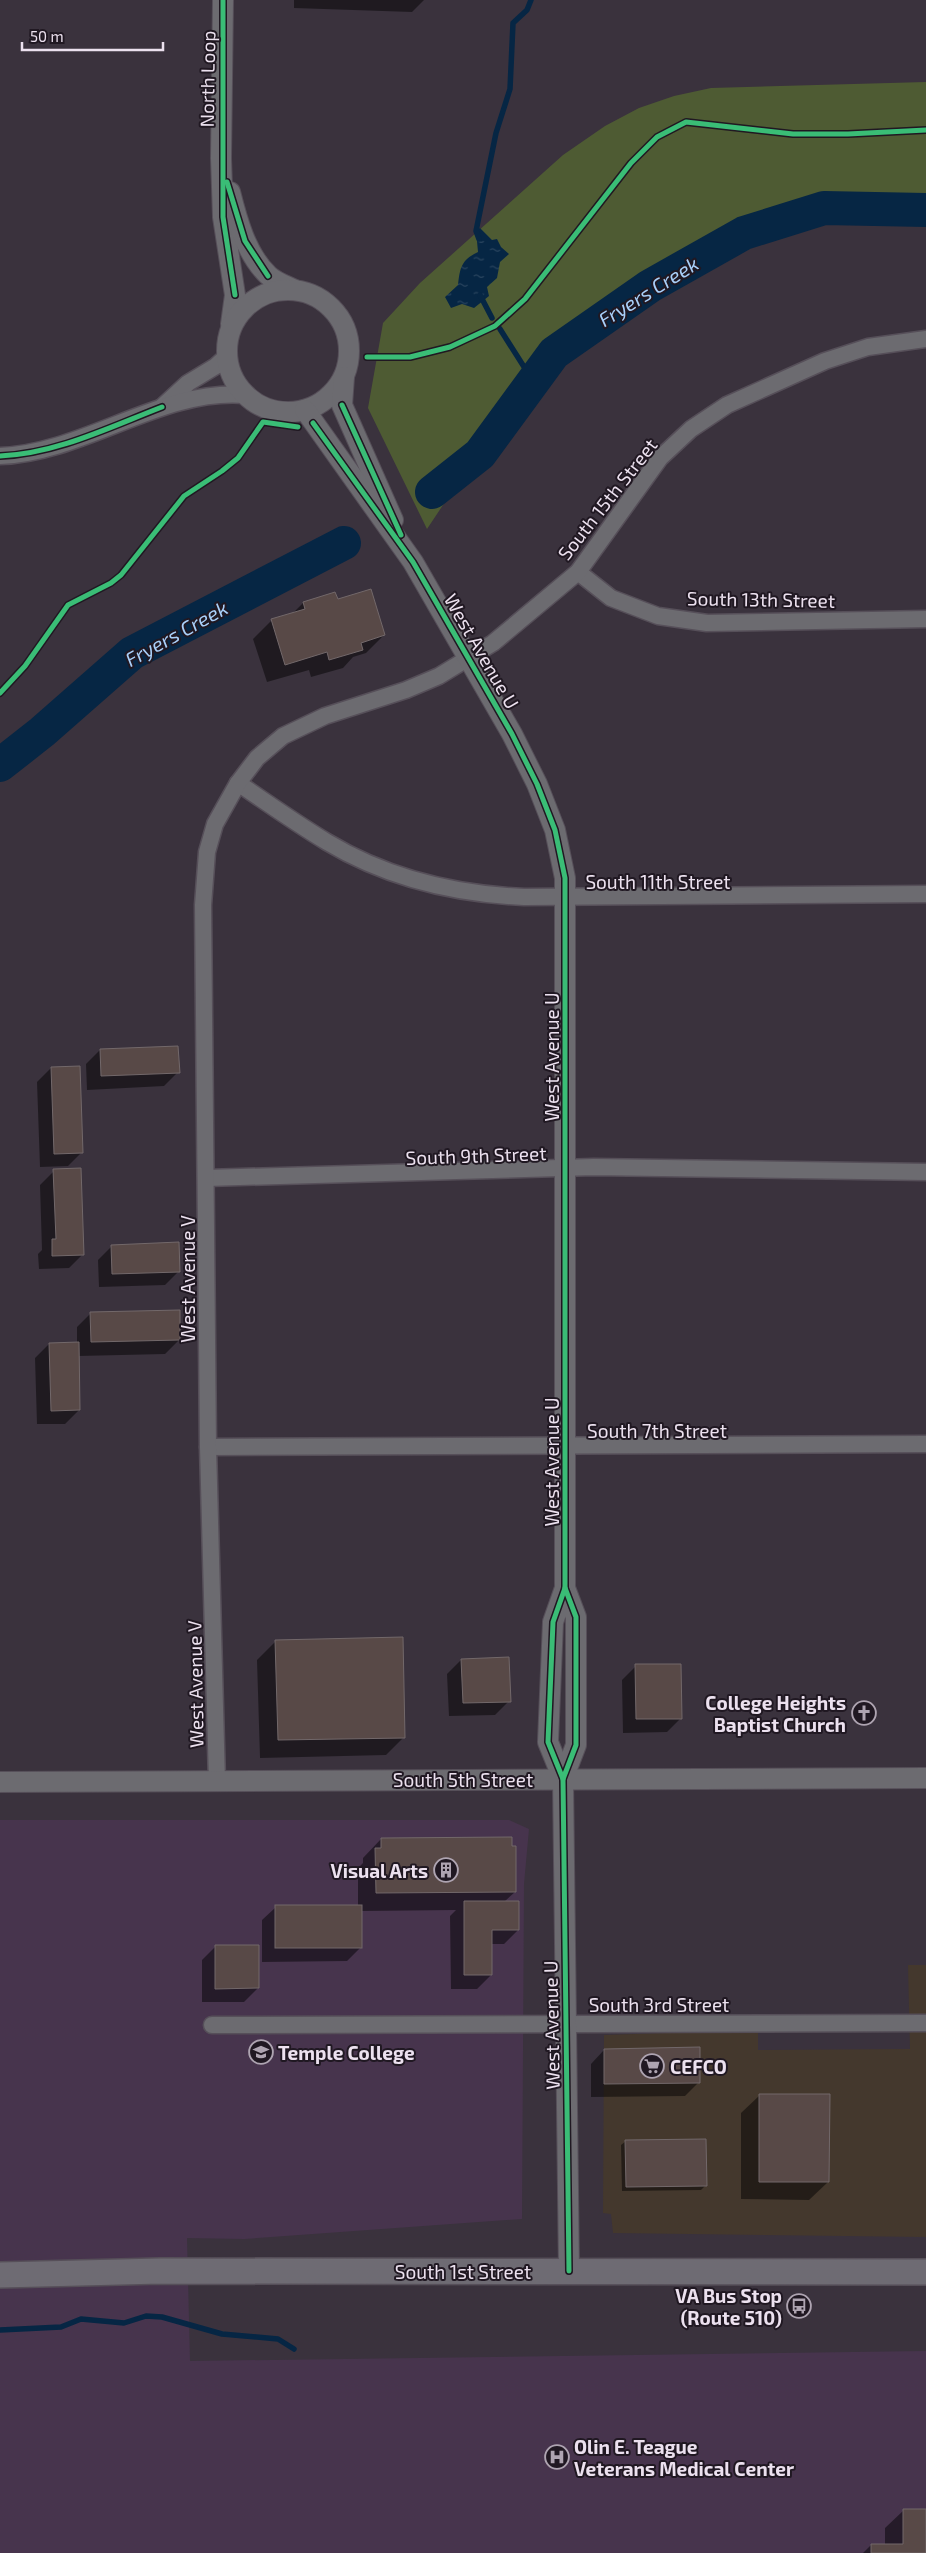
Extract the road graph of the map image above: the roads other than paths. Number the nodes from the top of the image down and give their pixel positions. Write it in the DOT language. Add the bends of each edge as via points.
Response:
graph roads {
  1 [pos="223,0"];
  2 [pos="222,158"];
  3 [pos="295,290"];
  4 [pos="231,328"];
  5 [pos="926,339"];
  6 [pos="226,356"];
  7 [pos="345,374"];
  8 [pos="245,395"];
  9 [pos="162,407"];
  10 [pos="305,410"];
  11 [pos="0,456"];
  12 [pos="413,562"];
  13 [pos="578,572"];
  14 [pos="926,619"];
  15 [pos="469,658"];
  16 [pos="238,782"];
  17 [pos="926,894"];
  18 [pos="566,896"];
  19 [pos="566,1167"];
  20 [pos="926,1172"];
  21 [pos="206,1178"];
  22 [pos="926,1444"];
  23 [pos="566,1446"];
  24 [pos="208,1447"];
  25 [pos="565,1588"];
  26 [pos="926,1778"];
  27 [pos="562,1779"];
  28 [pos="0,1782"];
  29 [pos="217,1782"];
  30 [pos="926,2023"];
  31 [pos="566,2024"];
  32 [pos="212,2025"];
  33 [pos="569,2271"];
  34 [pos="926,2272"];
  35 [pos="0,2275"];
  1 -- 2 [label="street, North Loop"];
  2 -- 3 [label="street, North Loop" via="245,241 268,276"];
  2 -- 4 [label="street, North Loop" via="223,218 235,295"];
  3 -- 4 [label="street" via="279,291 257,299 238,314"];
  3 -- 7 [label="street" via="310,294 336,313 348,342"];
  4 -- 6 [label="street"];
  5 -- 13 [label="street, South 15th Street" via="868,347 825,361 727,405 691,429 660,458"];
  6 -- 8 [label="street" via="236,384"];
  6 -- 9 [label="street" via="188,383"];
  7 -- 10 [label="street" via="333,392"];
  7 -- 12 [label="street, West Avenue U" via="342,406"];
  8 -- 9 [label="street" via="225,394"];
  8 -- 10 [label="street" via="273,411"];
  9 -- 11 [label="street" via="73,441 20,456"];
  10 -- 12 [label="street, West Avenue U"];
  12 -- 15 [label="street, West Avenue U"];
  13 -- 14 [label="street, South 13th Street" via="611,598 658,616 707,622"];
  13 -- 15 [label="street, South 15th Street" via="493,643"];
  15 -- 16 [label="street, South 15th Street" via="406,690 325,716 283,736 257,758"];
  15 -- 18 [label="street, West Avenue U" via="537,784 555,830"];
  16 -- 18 [label="street, South 11th Street" via="328,843 420,883 497,896"];
  16 -- 21 [label="street, West Avenue V" via="215,824 207,852 203,905"];
  17 -- 18 [label="street, South 11th Street"];
  18 -- 19 [label="street, West Avenue U"];
  19 -- 20 [label="street, South 9th Street"];
  19 -- 21 [label="street, South 9th Street"];
  19 -- 23 [label="street, West Avenue U"];
  21 -- 24 [label="street, West Avenue V"];
  22 -- 23 [label="street, South 7th Street"];
  23 -- 24 [label="street, South 7th Street"];
  23 -- 25 [label="street, West Avenue U"];
  24 -- 29 [label="street, West Avenue V"];
  25 -- 27 [label="street, West Avenue U" via="553,1622 548,1742"];
  25 -- 27 [label="street, West Avenue U" via="576,1617 576,1745"];
  26 -- 27 [label="street, South 5th Street"];
  27 -- 29 [label="street, South 5th Street"];
  27 -- 31 [label="street, West Avenue U"];
  28 -- 29 [label="street, South 5th Street"];
  30 -- 31 [label="street, South 3rd Street"];
  31 -- 32 [label="street, South 3rd Street"];
  31 -- 33 [label="street, West Avenue U"];
  33 -- 34 [label="main road, South 1st Street"];
  33 -- 35 [label="main road, South 1st Street" via="108,2271"];
}
